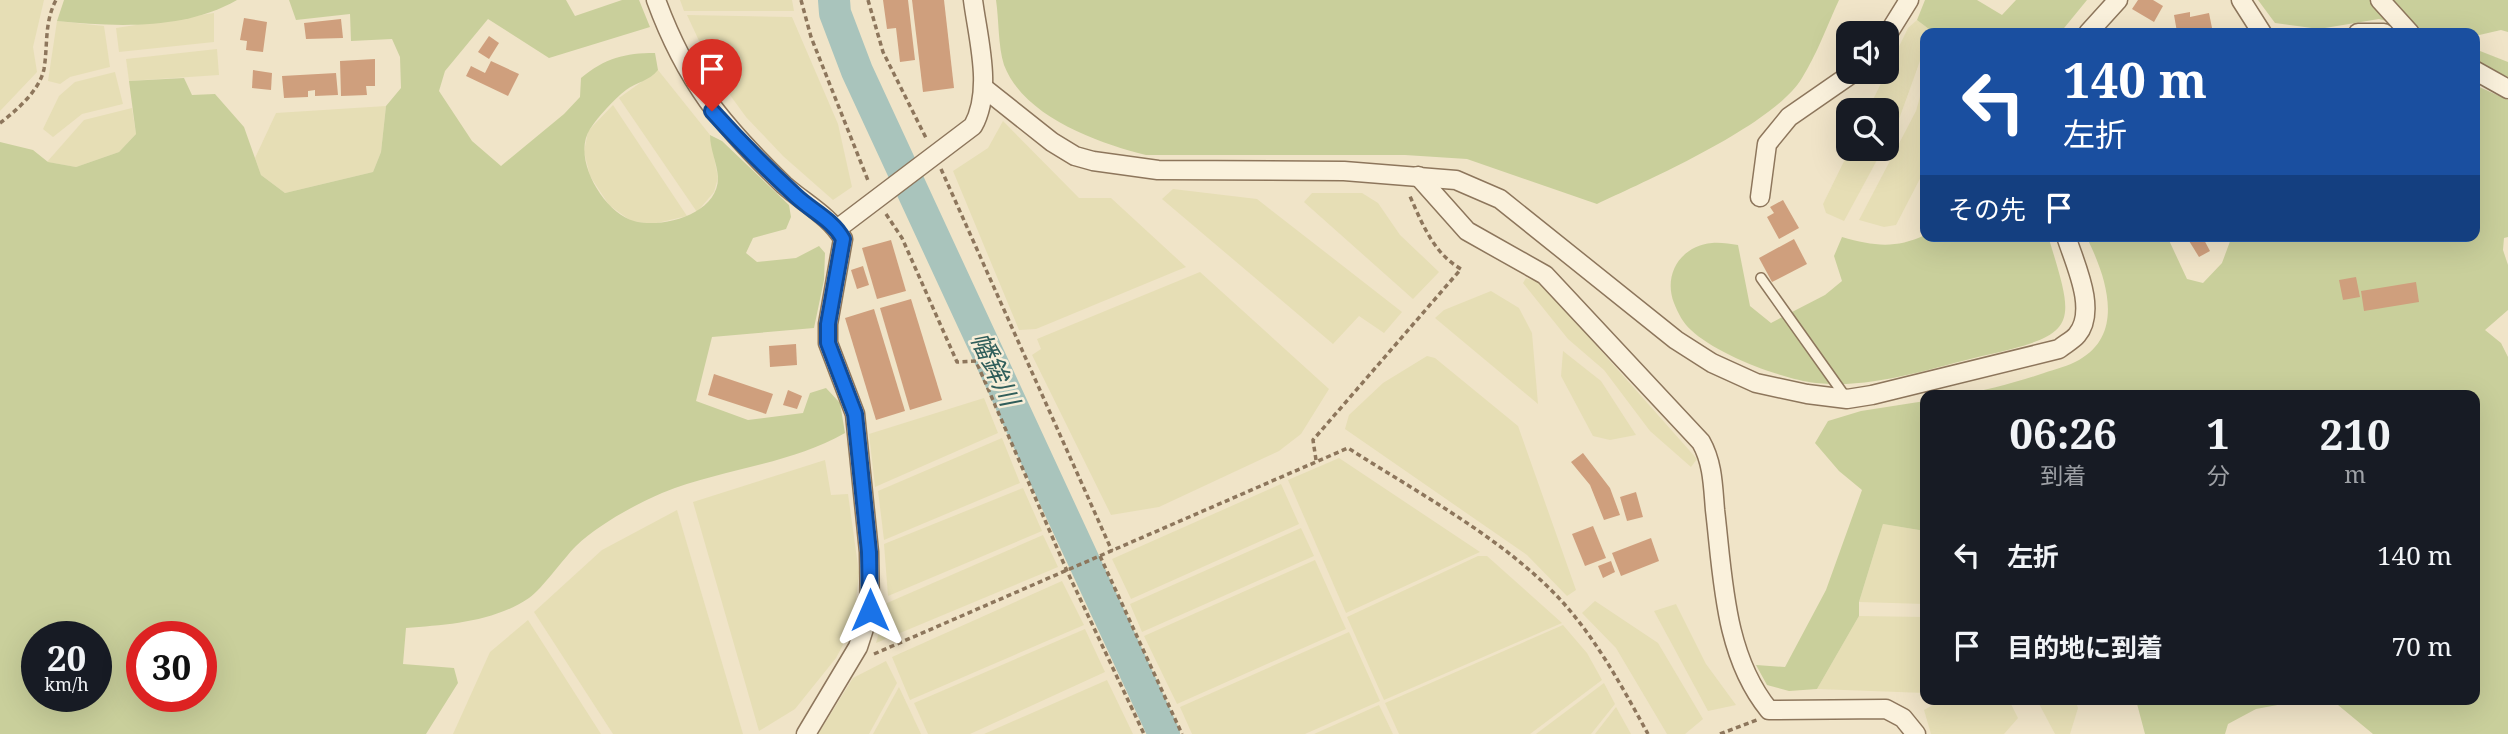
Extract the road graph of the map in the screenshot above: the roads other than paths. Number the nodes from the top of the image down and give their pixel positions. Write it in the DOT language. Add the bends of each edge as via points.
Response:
graph roads {
  1 [pos="656,0"];
  2 [pos="973,0"];
  3 [pos="1909,0"];
  4 [pos="2118,0"];
  5 [pos="2241,0"];
  6 [pos="2380,0"];
  7 [pos="1896,21"];
  8 [pos="2093,28"];
  9 [pos="2259,28"];
  10 [pos="2405,28"];
  11 [pos="2480,74"];
  12 [pos="1837,84"];
  13 [pos="984,88"];
  14 [pos="2508,89"];
  15 [pos="1410,174"];
  16 [pos="1760,197"];
  17 [pos="837,229"];
  18 [pos="2068,242"];
  19 [pos="1761,278"];
  20 [pos="1847,399"];
  21 [pos="806,734"];
  22 [pos="1916,734"];
  1 -- 17 [label="street" via="674,46 712,111 799,199"];
  2 -- 13 [label="street"];
  3 -- 7 [label="street"];
  4 -- 8 [label="street"];
  5 -- 9 [label="street"];
  6 -- 10 [label="street"];
  11 -- 14 [label="street"];
  12 -- 16 [label="street" via="1789,117 1767,144"];
  13 -- 15 [label="street" via="1052,142 1093,161 1158,170"];
  13 -- 17 [label="street" via="973,126"];
  15 -- 20 [label="street" via="1456,180 1500,199 1676,340 1712,363 1756,383"];
  15 -- 22 [label="street" via="1467,231 1545,275 1701,442 1710,468 1721,575 1733,634 1746,676 1769,710 1886,709 1903,718"];
  17 -- 21 [label="street" via="843,239 828,343 855,414 870,591 864,632"];
  18 -- 20 [label="street" via="2081,284 2084,322 2077,335 2059,349"];
  19 -- 20 [label="lane"];
}
